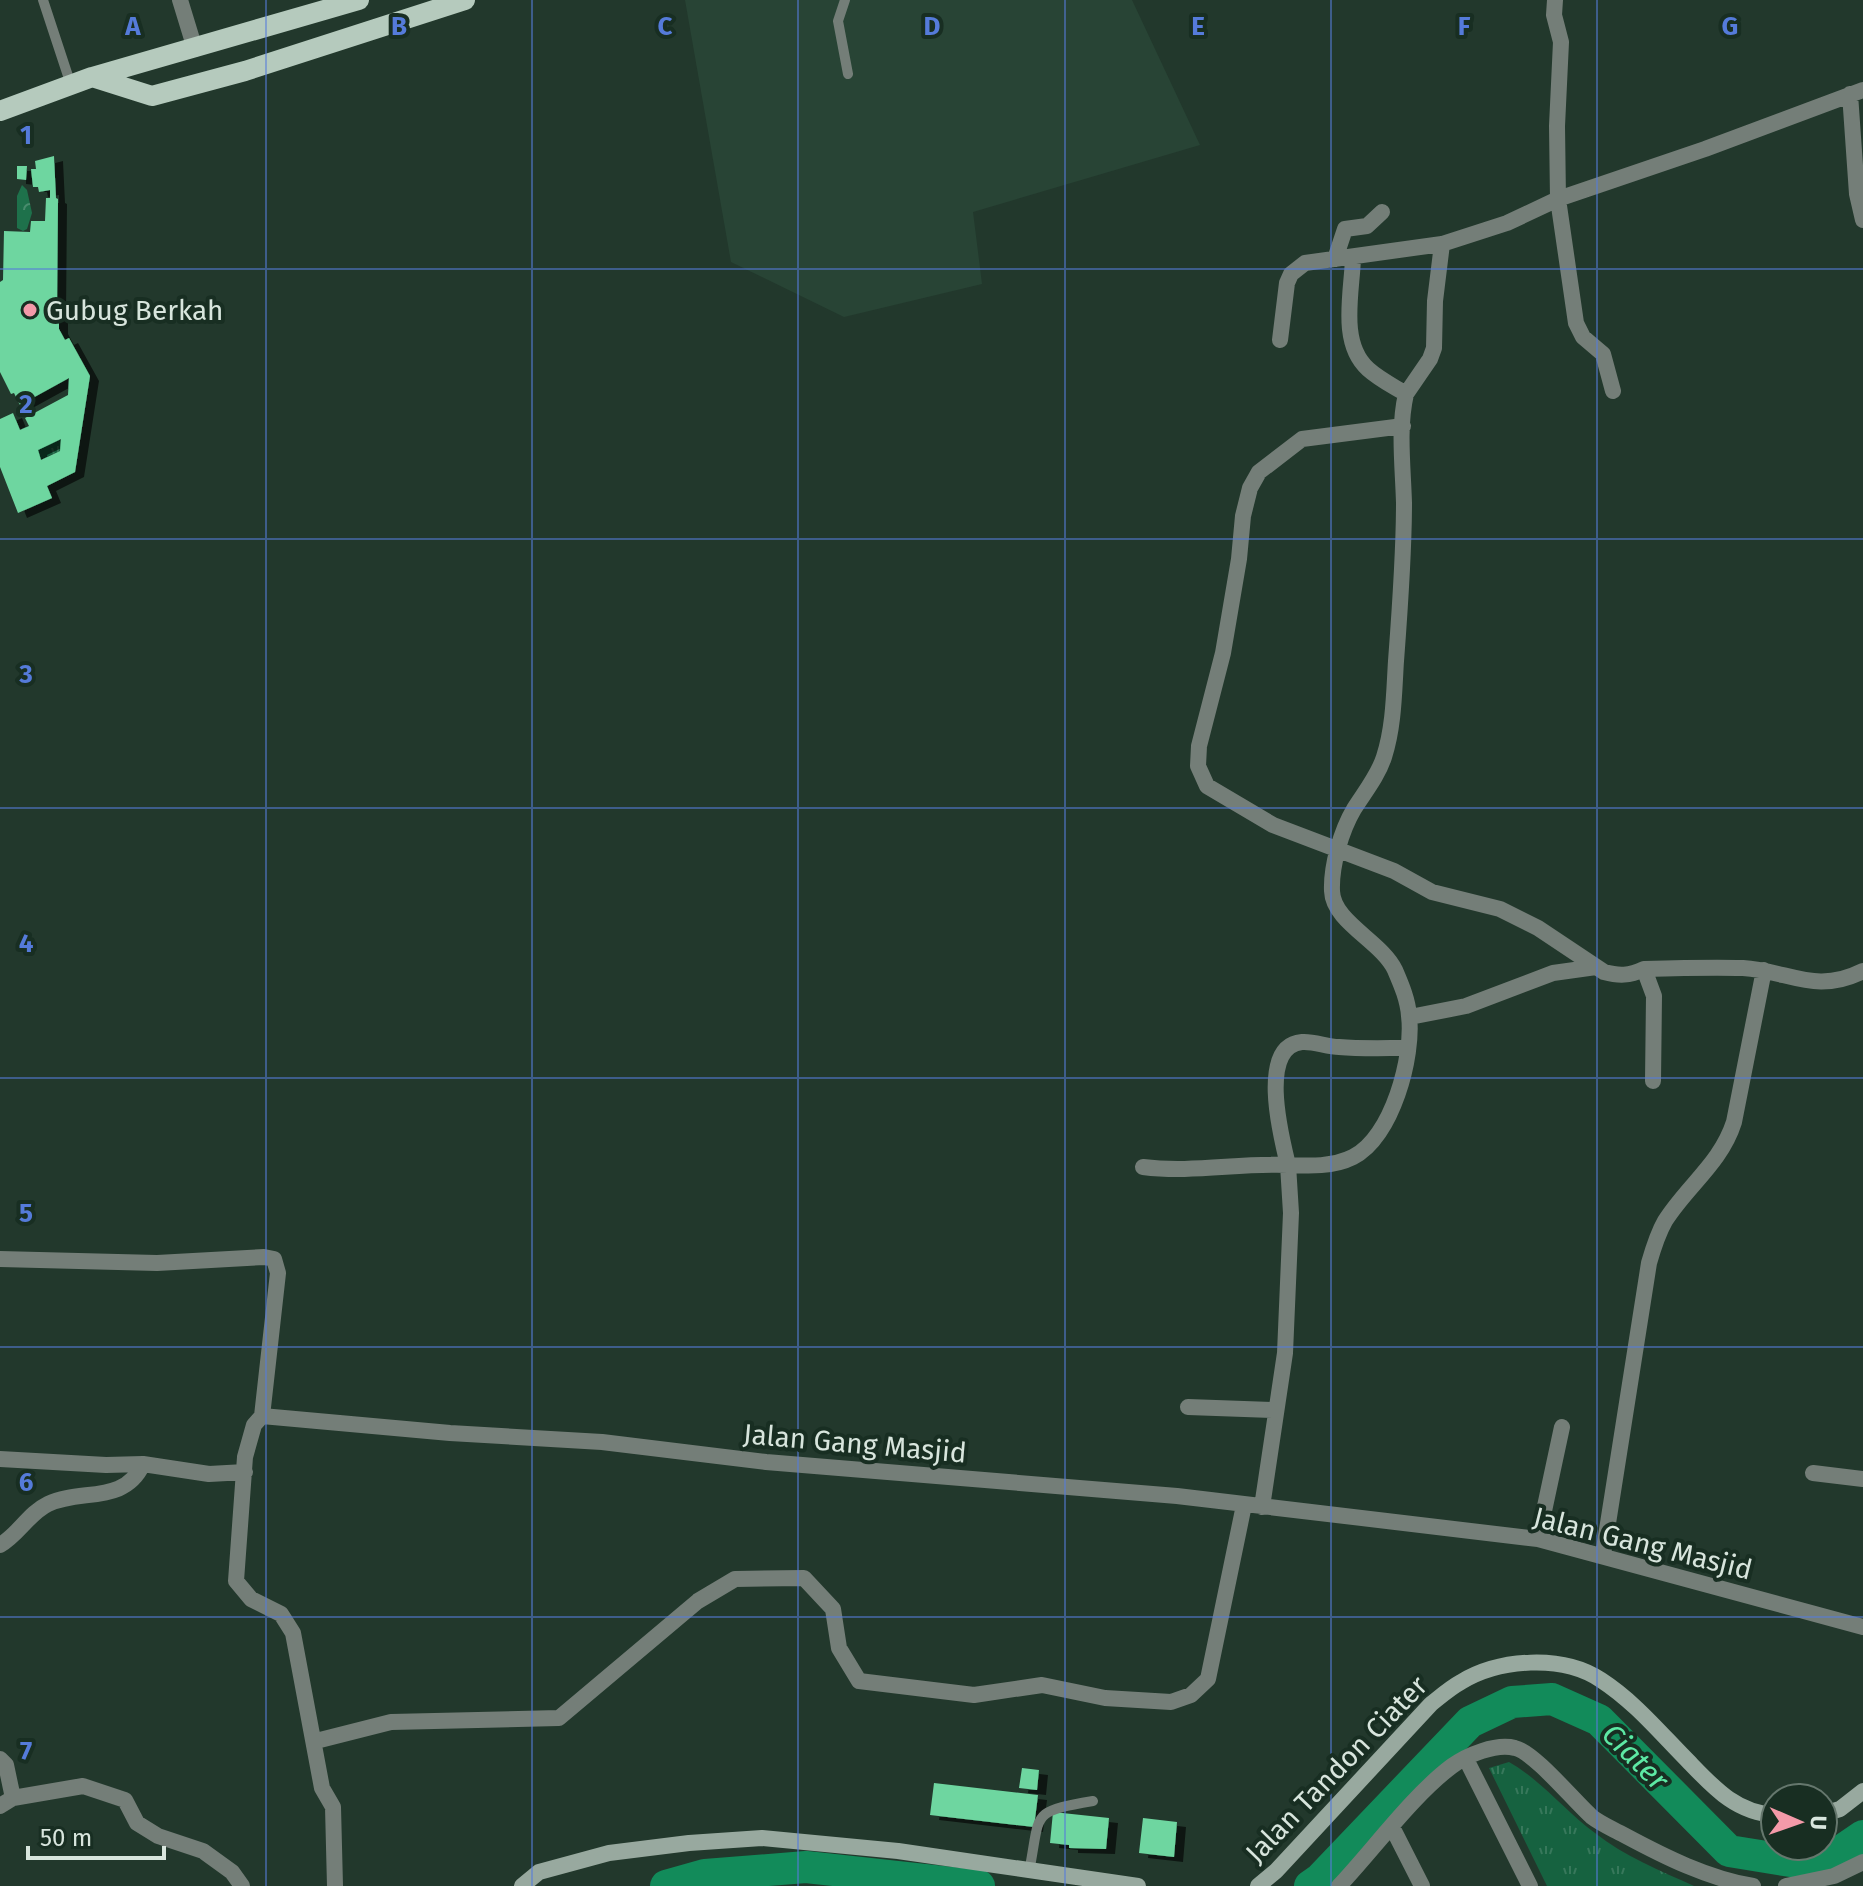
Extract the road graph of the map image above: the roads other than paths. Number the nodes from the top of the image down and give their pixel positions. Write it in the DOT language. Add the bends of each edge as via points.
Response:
graph roads {
  1 [pos="43,0"];
  2 [pos="180,0"];
  3 [pos="359,0"];
  4 [pos="465,0"];
  5 [pos="845,0"];
  6 [pos="1555,0"];
  7 [pos="195,49"];
  8 [pos="848,74"];
  9 [pos="92,77"];
  10 [pos="71,85"];
  11 [pos="1856,92"];
  12 [pos="0,111"];
  13 [pos="1558,199"];
  14 [pos="1382,212"];
  15 [pos="1863,220"];
  16 [pos="1442,244"];
  17 [pos="1353,258"];
  18 [pos="1335,259"];
  19 [pos="1280,340"];
  20 [pos="1613,391"];
  21 [pos="1406,394"];
  22 [pos="1403,426"];
  23 [pos="1339,851"];
  24 [pos="1596,967"];
  25 [pos="1764,970"];
  26 [pos="1863,971"];
  27 [pos="1638,972"];
  28 [pos="1410,1017"];
  29 [pos="1407,1048"];
  30 [pos="1653,1081"];
  31 [pos="1288,1165"];
  32 [pos="1143,1167"];
  33 [pos="0,1259"];
  34 [pos="1188,1407"];
  35 [pos="1275,1410"];
  36 [pos="262,1416"];
  37 [pos="1562,1427"];
  38 [pos="0,1459"];
  39 [pos="143,1464"];
  40 [pos="245,1472"];
  41 [pos="1813,1473"];
  42 [pos="1863,1479"];
  43 [pos="1244,1505"];
  44 [pos="1262,1507"];
  45 [pos="1538,1539"];
  46 [pos="0,1545"];
  47 [pos="1603,1555"];
  48 [pos="1863,1627"];
  49 [pos="316,1741"];
  50 [pos="0,1759"];
  51 [pos="1466,1759"];
  52 [pos="1863,1791"];
  53 [pos="1093,1801"];
  54 [pos="6,1802"];
  55 [pos="1839,1809"];
  56 [pos="1759,1813"];
  57 [pos="1392,1827"];
  58 [pos="1863,1862"];
  59 [pos="1029,1872"];
  60 [pos="242,1886"];
  61 [pos="335,1886"];
  62 [pos="522,1886"];
  63 [pos="1138,1886"];
  64 [pos="1258,1886"];
  65 [pos="1339,1886"];
  66 [pos="1422,1886"];
  67 [pos="1530,1886"];
  68 [pos="1753,1886"];
  69 [pos="1786,1886"];
  1 -- 10 [label="lane"];
  2 -- 7 [label="street"];
  3 -- 7 [label="main road"];
  4 -- 9 [label="main road" via="152,96"];
  5 -- 8 [label="lane" via="838,21"];
  6 -- 13 [label="street" via="1561,42"];
  7 -- 9 [label="main road"];
  9 -- 10 [label="main road"];
  10 -- 12 [label="main road"];
  11 -- 13 [label="street"];
  11 -- 15 [label="street" via="1857,194"];
  13 -- 16 [label="street"];
  13 -- 20 [label="street" via="1576,323 1603,354"];
  14 -- 18 [label="street" via="1367,226 1345,229"];
  16 -- 17 [label="street"];
  16 -- 21 [label="street" via="1434,348"];
  17 -- 18 [label="street"];
  17 -- 21 [label="street" via="1350,337 1357,355"];
  18 -- 19 [label="street" via="1305,263 1291,274"];
  21 -- 22 [label="street"];
  22 -- 23 [label="street" via="1404,556 1392,716 1384,758 1352,813"];
  22 -- 23 [label="street" via="1302,439 1259,472 1243,516 1223,653 1199,746 1198,766 1207,786 1273,825"];
  23 -- 24 [label="street" via="1432,892 1500,909"];
  23 -- 28 [label="street" via="1334,904 1393,966"];
  24 -- 27 [label="street" via="1616,975"];
  24 -- 28 [label="street" via="1553,973 1466,1006"];
  25 -- 26 [label="street" via="1819,983"];
  25 -- 27 [label="street"];
  25 -- 47 [label="street" via="1727,1143 1655,1239"];
  27 -- 30 [label="street" via="1654,996"];
  28 -- 29 [label="street"];
  29 -- 31 [label="street" via="1390,1114 1371,1144 1336,1164"];
  29 -- 31 [label="street" via="1303,1042 1291,1046 1283,1057 1275,1095"];
  31 -- 32 [label="street"];
  31 -- 35 [label="street" via="1285,1353"];
  33 -- 36 [label="street" via="274,1259 278,1273"];
  34 -- 35 [label="street"];
  35 -- 44 [label="street"];
  36 -- 40 [label="street" via="250,1434"];
  36 -- 43 [label="street, Jalan Gang Masjid" via="602,1442"];
  37 -- 45 [label="street"];
  38 -- 39 [label="street"];
  39 -- 40 [label="street" via="209,1474"];
  39 -- 46 [label="street" via="120,1489 47,1504"];
  40 -- 49 [label="street" via="236,1581 251,1599 281,1614 293,1633"];
  41 -- 42 [label="street"];
  43 -- 44 [label="street, Jalan Gang Masjid"];
  43 -- 49 [label="street" via="1208,1679 1191,1695 1171,1702 1105,1698 1042,1685 974,1695 859,1681 839,1648 833,1609 804,1578 735,1579 698,1601 559,1718 391,1722"];
  44 -- 45 [label="street, Jalan Gang Masjid"];
  45 -- 47 [label="street, Jalan Gang Masjid"];
  47 -- 48 [label="street, Jalan Gang Masjid"];
  49 -- 61 [label="street" via="322,1788 333,1807"];
  50 -- 54 [label="street" via="6,1765"];
  51 -- 57 [label="street" via="1453,1765"];
  51 -- 67 [label="street"];
  51 -- 68 [label="street" via="1515,1748 1531,1756 1595,1819 1663,1857"];
  52 -- 55 [label="street"];
  53 -- 59 [label="lane" via="1043,1813"];
  54 -- 60 [label="street" via="83,1786 125,1800 137,1823 203,1851"];
  56 -- 64 [label="street, Jalan Tandon Ciater" via="1722,1796 1630,1702 1598,1678 1561,1665 1526,1663 1461,1681 1431,1704"];
  57 -- 65 [label="street"];
  57 -- 66 [label="street"];
  58 -- 69 [label="street" via="1834,1876"];
  59 -- 62 [label="street" via="898,1851 762,1838 609,1853 539,1872"];
  59 -- 63 [label="street"];
}
